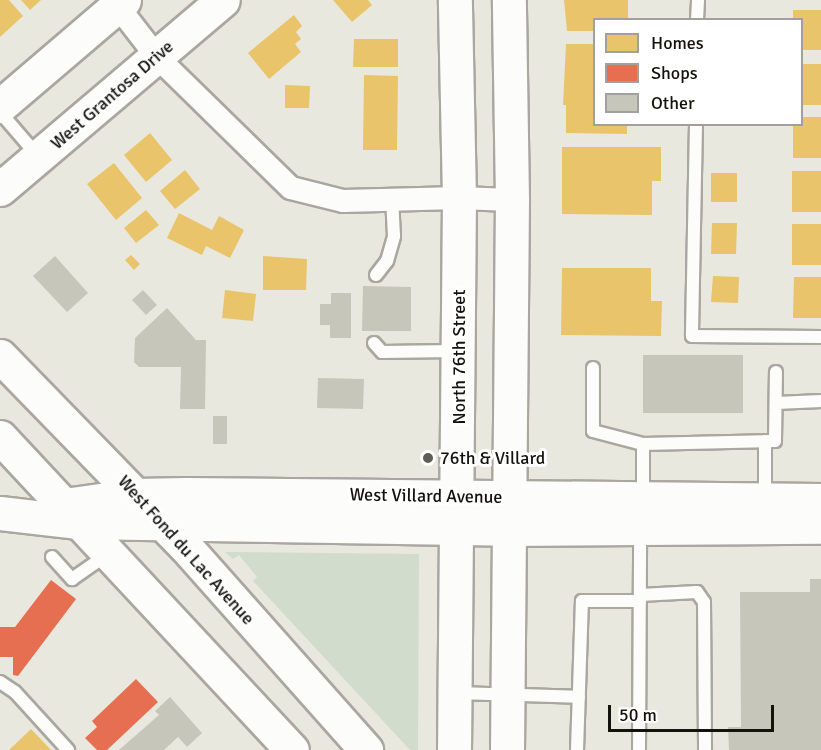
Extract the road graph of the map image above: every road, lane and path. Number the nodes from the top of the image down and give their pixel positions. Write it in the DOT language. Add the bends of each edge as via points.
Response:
graph roads {
  1 [pos="224,0"];
  2 [pos="455,0"];
  3 [pos="509,0"];
  4 [pos="698,0"];
  5 [pos="118,2"];
  6 [pos="697,18"];
  7 [pos="157,57"];
  8 [pos="0,106"];
  9 [pos="0,112"];
  10 [pos="696,126"];
  11 [pos="40,158"];
  12 [pos="0,189"];
  13 [pos="459,198"];
  14 [pos="392,199"];
  15 [pos="512,200"];
  16 [pos="376,274"];
  17 [pos="821,337"];
  18 [pos="374,343"];
  19 [pos="459,351"];
  20 [pos="0,356"];
  21 [pos="593,368"];
  22 [pos="776,372"];
  23 [pos="821,401"];
  24 [pos="776,403"];
  25 [pos="0,436"];
  26 [pos="765,441"];
  27 [pos="643,444"];
  28 [pos="135,495"];
  29 [pos="765,499"];
  30 [pos="821,500"];
  31 [pos="455,512"];
  32 [pos="0,513"];
  33 [pos="509,513"];
  34 [pos="58,514"];
  35 [pos="641,514"];
  36 [pos="162,523"];
  37 [pos="821,526"];
  38 [pos="109,553"];
  39 [pos="52,557"];
  40 [pos="640,598"];
  41 [pos="0,682"];
  42 [pos="508,692"];
  43 [pos="455,693"];
  44 [pos="579,697"];
  45 [pos="68,750"];
  46 [pos="292,750"];
  47 [pos="366,750"];
  48 [pos="454,750"];
  49 [pos="507,750"];
  50 [pos="577,750"];
  51 [pos="639,750"];
  52 [pos="705,750"];
  1 -- 7 [label="street, West Grantosa Drive"];
  2 -- 13 [label="street, North 76th Street"];
  3 -- 15 [label="street"];
  4 -- 6 [label="lane"];
  5 -- 7 [label="street"];
  5 -- 8 [label="street"];
  7 -- 11 [label="street, West Grantosa Drive"];
  7 -- 14 [label="street" via="291,188 342,201"];
  9 -- 11 [label="lane"];
  10 -- 17 [label="lane" via="693,336"];
  11 -- 12 [label="street, West Grantosa Drive"];
  13 -- 14 [label="street"];
  13 -- 15 [label="street"];
  13 -- 19 [label="street, North 76th Street"];
  14 -- 16 [label="lane" via="394,236 387,261"];
  15 -- 33 [label="street"];
  18 -- 19 [label="lane" via="382,352"];
  19 -- 31 [label="street, North 76th Street"];
  20 -- 28 [label="street, West Fond du Lac Avenue"];
  21 -- 27 [label="lane" via="593,431"];
  22 -- 24 [label="lane"];
  23 -- 24 [label="lane"];
  24 -- 26 [label="lane" via="775,441"];
  25 -- 34 [label="street"];
  26 -- 27 [label="lane"];
  26 -- 29 [label="lane"];
  27 -- 35 [label="lane"];
  28 -- 31 [label="street, West Villard Avenue"];
  28 -- 34 [label="street, West Villard Avenue"];
  28 -- 36 [label="street, West Fond du Lac Avenue"];
  29 -- 30 [label="street, West Villard Avenue"];
  29 -- 35 [label="street, West Villard Avenue"];
  31 -- 33 [label="street, West Villard Avenue"];
  31 -- 36 [label="street, West Villard Avenue"];
  31 -- 43 [label="street, North 76th Street"];
  32 -- 34 [label="street, West Villard Avenue"];
  33 -- 35 [label="street, West Villard Avenue"];
  33 -- 42 [label="street"];
  34 -- 36 [label="street, West Villard Avenue"];
  34 -- 38 [label="street"];
  35 -- 37 [label="street, West Villard Avenue"];
  35 -- 40 [label="lane"];
  36 -- 47 [label="street, West Fond du Lac Avenue"];
  38 -- 39 [label="lane" via="72,579"];
  38 -- 46 [label="street"];
  40 -- 44 [label="lane" via="582,601"];
  40 -- 51 [label="lane"];
  40 -- 52 [label="lane" via="697,592 704,602"];
  41 -- 45 [label="lane" via="15,692"];
  42 -- 43 [label="lane"];
  42 -- 44 [label="lane"];
  42 -- 49 [label="street"];
  43 -- 48 [label="street, North 76th Street"];
  44 -- 50 [label="lane"];
}
